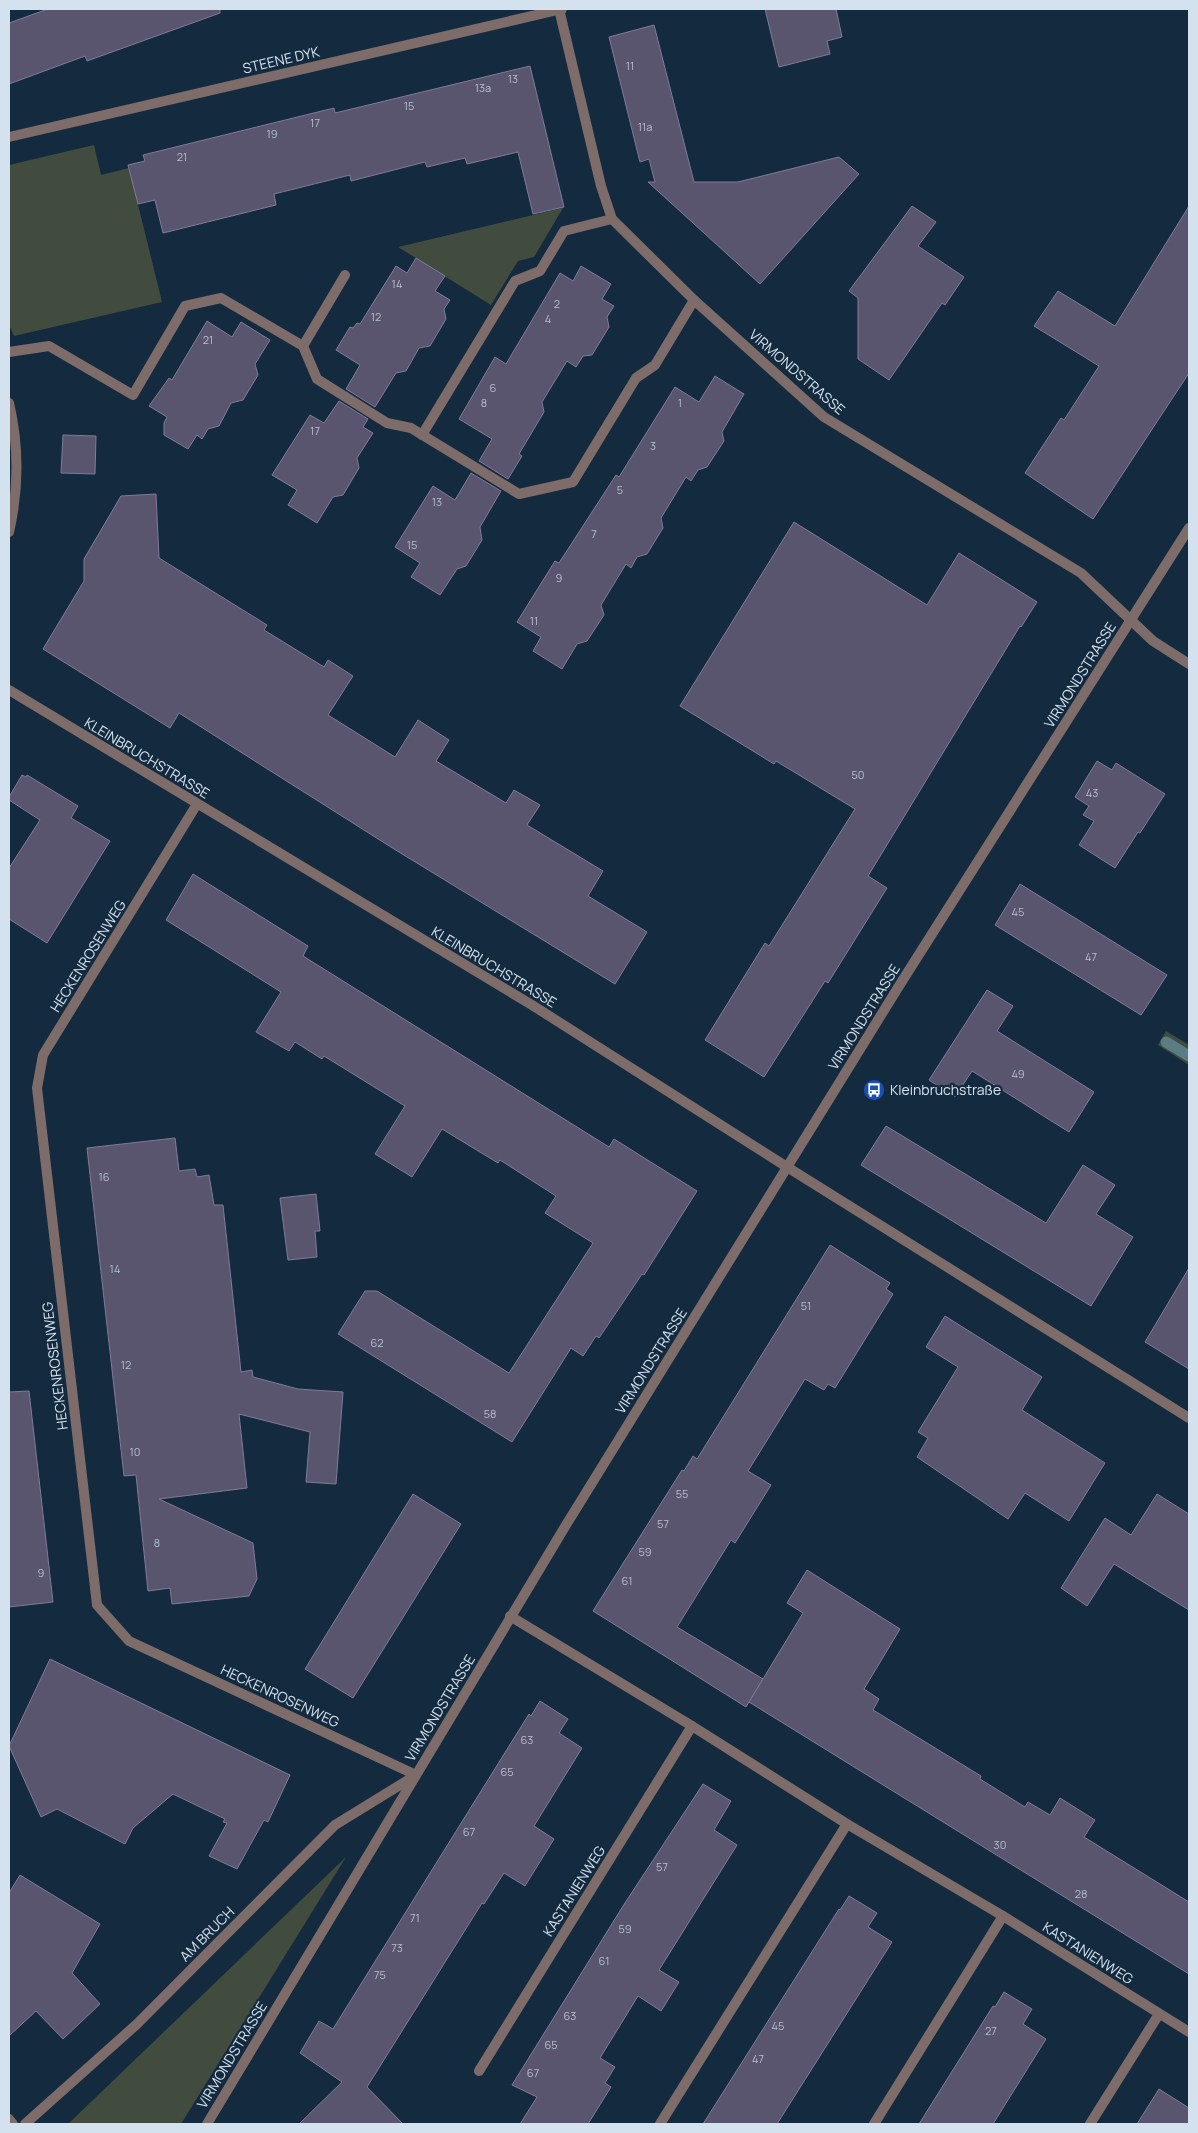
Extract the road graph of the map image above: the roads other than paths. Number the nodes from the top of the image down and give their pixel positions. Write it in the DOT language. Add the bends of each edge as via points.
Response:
graph roads {
  1 [pos="561,9"];
  2 [pos="9,138"];
  3 [pos="612,220"];
  4 [pos="345,275"];
  5 [pos="694,300"];
  6 [pos="303,346"];
  7 [pos="9,352"];
  8 [pos="9,403"];
  9 [pos="422,435"];
  10 [pos="1189,528"];
  11 [pos="9,532"];
  12 [pos="1131,621"];
  13 [pos="1189,664"];
  14 [pos="9,690"];
  15 [pos="197,804"];
  16 [pos="787,1167"];
  17 [pos="1189,1418"];
  18 [pos="510,1616"];
  19 [pos="692,1726"];
  20 [pos="416,1775"];
  21 [pos="848,1824"];
  22 [pos="1003,1916"];
  23 [pos="1159,2014"];
  24 [pos="1189,2032"];
  25 [pos="479,2071"];
  26 [pos="9,2119"];
  27 [pos="13,2124"];
  28 [pos="25,2124"];
  29 [pos="207,2124"];
  30 [pos="660,2124"];
  31 [pos="874,2124"];
  32 [pos="1090,2124"];
  1 -- 2 [label="street, STEENE DYK"];
  1 -- 3 [label="street, STEENE DYK" via="601,186"];
  3 -- 5 [label="street, VIRMONDSTRASSE"];
  3 -- 9 [label="street" via="564,231 540,271 515,281"];
  4 -- 6 [label="street"];
  5 -- 9 [label="street" via="655,365 636,378 572,482 519,494"];
  5 -- 12 [label="street, VIRMONDSTRASSE" via="824,417 1081,573"];
  6 -- 7 [label="street" via="221,298 185,306 133,395 49,346"];
  6 -- 9 [label="street" via="317,379 386,423 411,428"];
  8 -- 11 [label="street" via="14,424 17,483"];
  10 -- 12 [label="street, VIRMONDSTRASSE"];
  12 -- 13 [label="street" via="1153,641"];
  12 -- 16 [label="street, VIRMONDSTRASSE"];
  14 -- 15 [label="street, KLEINBRUCHSTRASSE"];
  15 -- 16 [label="street, KLEINBRUCHSTRASSE" via="532,1005"];
  15 -- 20 [label="street, HECKENROSENWEG" via="43,1055 37,1088 97,1605 129,1641"];
  16 -- 17 [label="street, KLEINBRUCHSTRASSE"];
  16 -- 18 [label="street, VIRMONDSTRASSE"];
  18 -- 19 [label="street, KASTANIENWEG"];
  18 -- 20 [label="street, VIRMONDSTRASSE"];
  19 -- 21 [label="street, KASTANIENWEG"];
  19 -- 25 [label="street, KASTANIENWEG"];
  20 -- 28 [label="street, AM BRUCH" via="335,1825 137,2024"];
  20 -- 29 [label="street, VIRMONDSTRASSE"];
  21 -- 22 [label="street, KASTANIENWEG"];
  21 -- 30 [label="street"];
  22 -- 23 [label="street, KASTANIENWEG"];
  22 -- 31 [label="street"];
  23 -- 24 [label="street, KASTANIENWEG"];
  23 -- 32 [label="street"];
  26 -- 27 [label="street"];
}
